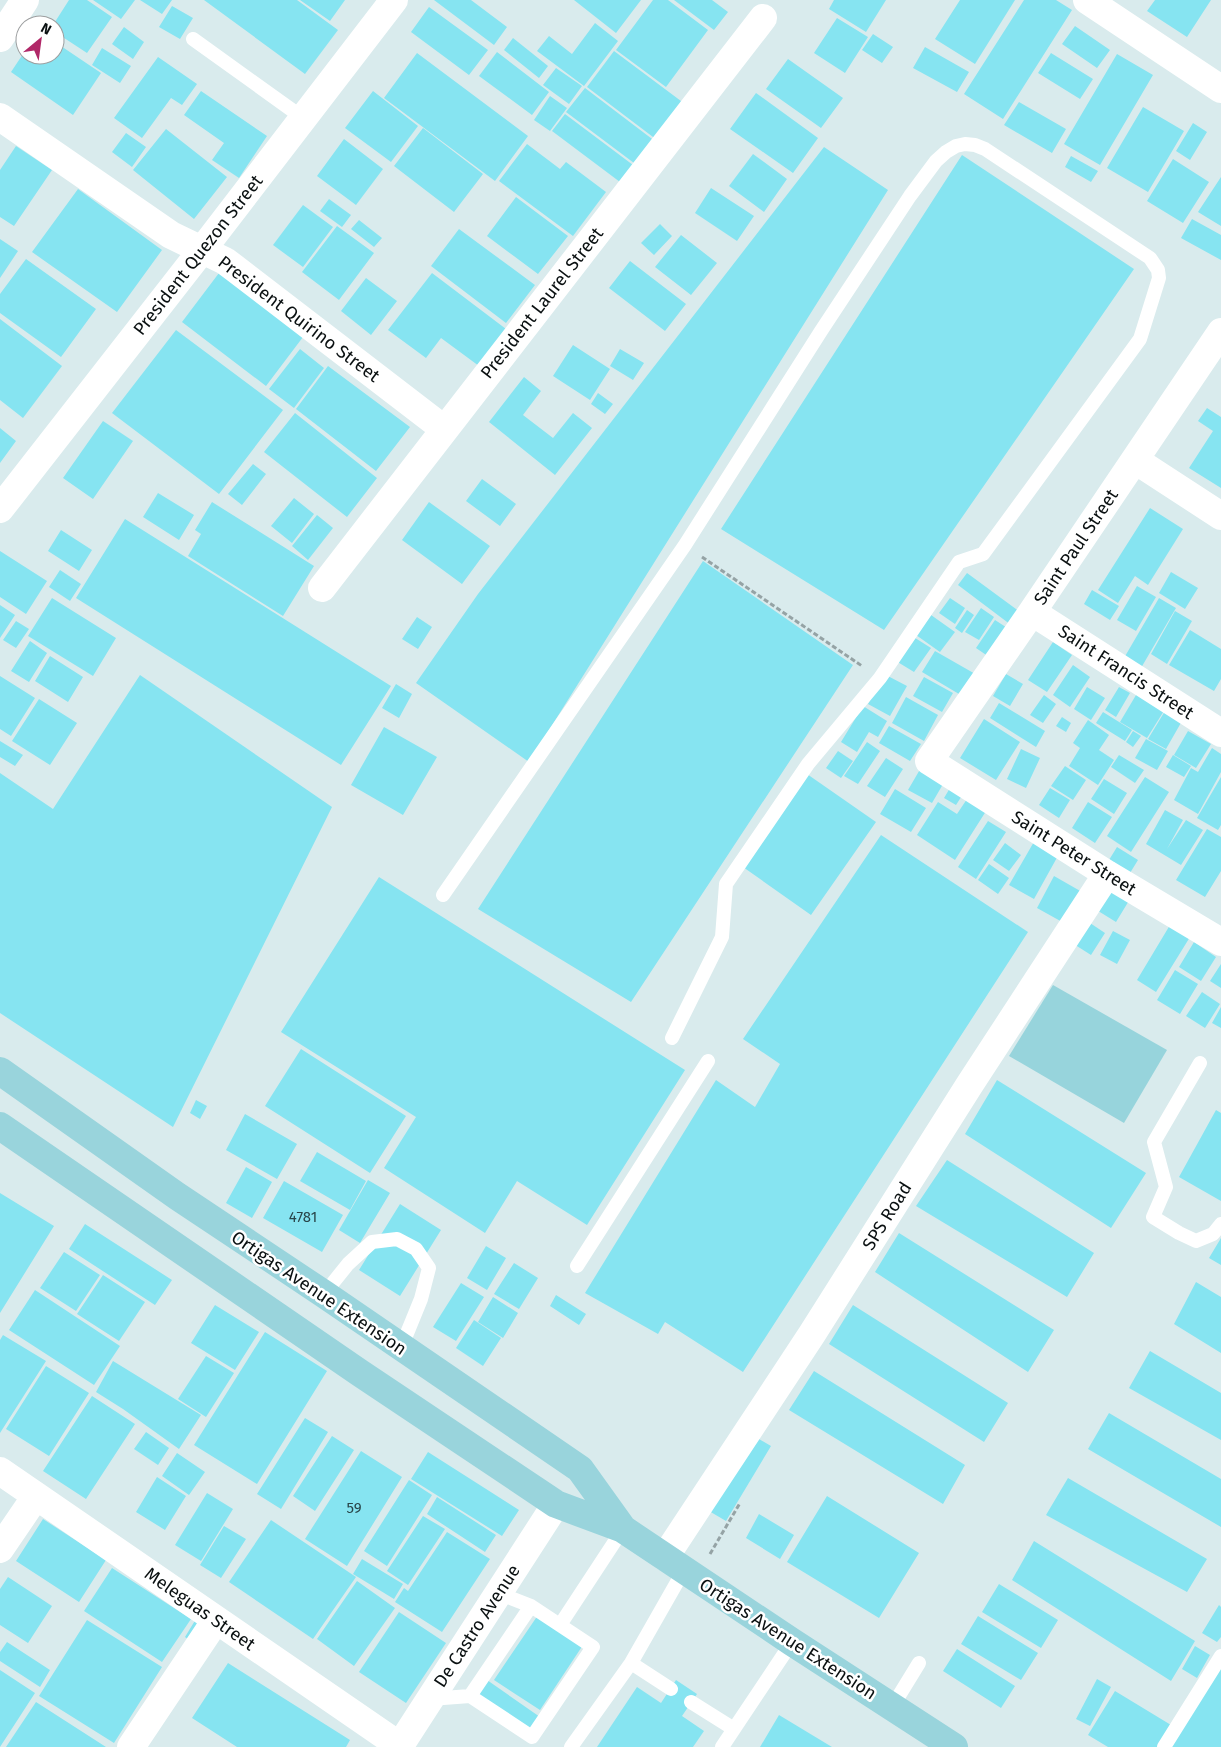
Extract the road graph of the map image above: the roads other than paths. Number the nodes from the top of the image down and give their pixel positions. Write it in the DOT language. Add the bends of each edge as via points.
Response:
graph roads {
  1 [pos="25,0"];
  2 [pos="394,0"];
  3 [pos="1087,0"];
  4 [pos="762,18"];
  5 [pos="0,38"];
  6 [pos="193,39"];
  7 [pos="1221,89"];
  8 [pos="0,117"];
  9 [pos="303,118"];
  10 [pos="202,250"];
  11 [pos="1221,332"];
  12 [pos="444,429"];
  13 [pos="1135,460"];
  14 [pos="0,509"];
  15 [pos="1221,516"];
  16 [pos="322,588"];
  17 [pos="1032,612"];
  18 [pos="1221,733"];
  19 [pos="929,761"];
  20 [pos="1108,874"];
  21 [pos="443,895"];
  22 [pos="1221,942"];
  23 [pos="672,1038"];
  24 [pos="708,1061"];
  25 [pos="1200,1063"];
  26 [pos="0,1071"];
  27 [pos="0,1126"];
  28 [pos="1221,1224"];
  29 [pos="577,1266"];
  30 [pos="324,1294"];
  31 [pos="401,1348"];
  32 [pos="0,1471"];
  33 [pos="36,1496"];
  34 [pos="556,1504"];
  35 [pos="623,1530"];
  36 [pos="0,1549"];
  37 [pos="674,1563"];
  38 [pos="498,1593"];
  39 [pos="531,1606"];
  40 [pos="216,1620"];
  41 [pos="560,1625"];
  42 [pos="792,1642"];
  43 [pos="1221,1656"];
  44 [pos="631,1663"];
  45 [pos="919,1663"];
  46 [pos="671,1689"];
  47 [pos="470,1696"];
  48 [pos="430,1699"];
  49 [pos="691,1702"];
  50 [pos="892,1707"];
  51 [pos="734,1729"];
  52 [pos="131,1747"];
  53 [pos="400,1747"];
  54 [pos="571,1747"];
  55 [pos="722,1747"];
  56 [pos="954,1747"];
  57 [pos="1164,1747"];
  1 -- 5 [label="street"];
  2 -- 9 [label="street, President Quezon Street"];
  3 -- 7 [label="street"];
  4 -- 12 [label="street, President Laurel Street"];
  6 -- 9 [label="lane"];
  8 -- 10 [label="street, President Quirino Street" via="171,235"];
  9 -- 10 [label="street, President Quezon Street"];
  10 -- 12 [label="street, President Quirino Street" via="249,278"];
  10 -- 14 [label="street, President Quezon Street"];
  11 -- 13 [label="street, Saint Paul Street"];
  12 -- 16 [label="street, President Laurel Street"];
  13 -- 15 [label="street"];
  13 -- 17 [label="street, Saint Paul Street"];
  17 -- 18 [label="street, Saint Francis Street"];
  17 -- 19 [label="street, Saint Paul Street"];
  19 -- 20 [label="street, Saint Peter Street"];
  20 -- 22 [label="street, Saint Peter Street"];
  20 -- 37 [label="street, SPS Road" via="812,1334"];
  21 -- 23 [label="lane" via="685,545 805,355 936,161 956,146 975,145 985,149 1146,254 1156,265 1159,278 1140,339 983,554 959,562 880,678 808,764 726,884 722,937"];
  24 -- 29 [label="lane"];
  25 -- 28 [label="lane" via="1154,1142 1166,1187 1153,1216 1196,1241 1213,1234"];
  26 -- 30 [label="main road, Ortigas Avenue Extension" via="177,1196"];
  27 -- 34 [label="main road, Ortigas Avenue Extension"];
  30 -- 31 [label="main road, Ortigas Avenue Extension"];
  30 -- 31 [label="lane" via="348,1264 372,1242 396,1239 416,1249 428,1268 421,1299"];
  31 -- 35 [label="main road, Ortigas Avenue Extension" via="580,1469"];
  32 -- 33 [label="street, Meleguas Street"];
  33 -- 36 [label="street"];
  33 -- 40 [label="street, Meleguas Street"];
  34 -- 35 [label="main road, Ortigas Avenue Extension"];
  34 -- 38 [label="street, De Castro Avenue"];
  35 -- 37 [label="main road, Ortigas Avenue Extension"];
  35 -- 41 [label="lane"];
  37 -- 42 [label="main road, Ortigas Avenue Extension"];
  37 -- 44 [label="lane"];
  38 -- 39 [label="lane"];
  38 -- 48 [label="street, De Castro Avenue"];
  39 -- 41 [label="lane"];
  39 -- 47 [label="lane"];
  40 -- 52 [label="street"];
  40 -- 53 [label="street, Meleguas Street"];
  41 -- 47 [label="lane" via="593,1647 532,1737"];
  42 -- 50 [label="main road, Ortigas Avenue Extension"];
  42 -- 51 [label="lane"];
  43 -- 57 [label="lane"];
  44 -- 46 [label="lane"];
  44 -- 54 [label="lane"];
  45 -- 50 [label="lane"];
  47 -- 48 [label="lane"];
  48 -- 53 [label="street, De Castro Avenue"];
  49 -- 51 [label="lane"];
  50 -- 56 [label="main road, Ortigas Avenue Extension"];
  51 -- 55 [label="lane"];
}
